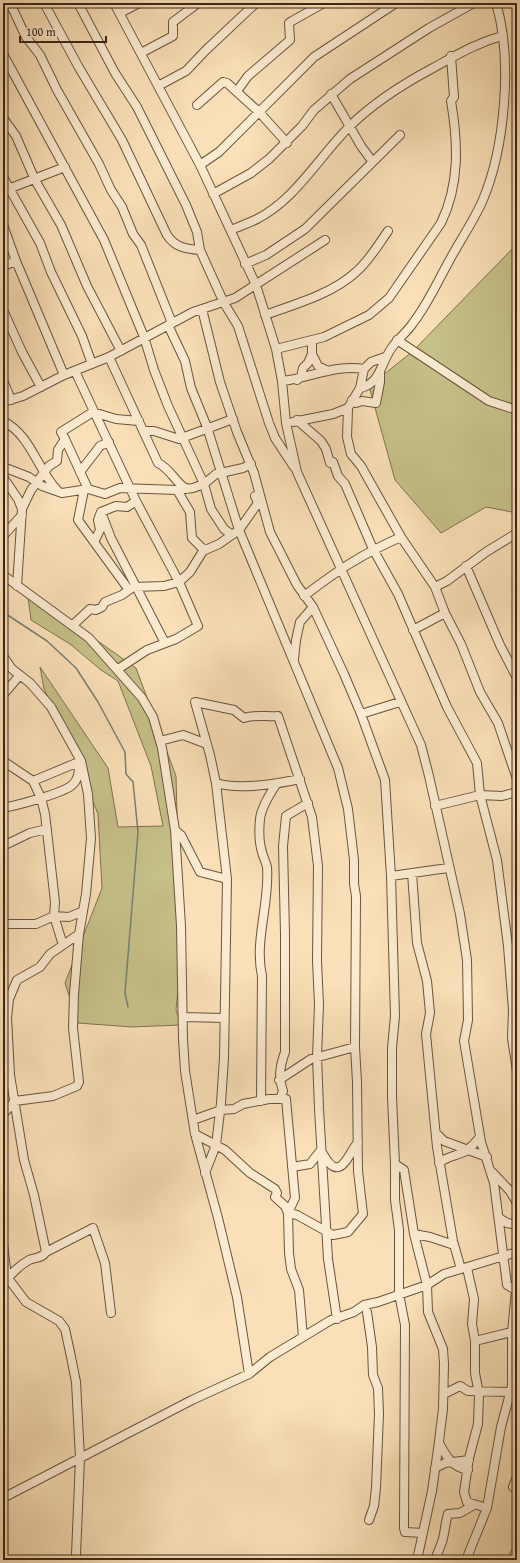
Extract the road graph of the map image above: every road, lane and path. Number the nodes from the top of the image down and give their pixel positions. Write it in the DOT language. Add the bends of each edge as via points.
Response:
graph roads {
  1 [pos="10,3"];
  2 [pos="44,3"];
  3 [pos="78,3"];
  4 [pos="114,3"];
  5 [pos="139,3"];
  6 [pos="198,3"];
  7 [pos="256,3"];
  8 [pos="324,3"];
  9 [pos="396,3"];
  10 [pos="474,3"];
  11 [pos="496,3"];
  12 [pos="120,13"];
  13 [pos="502,36"];
  14 [pos="141,53"];
  15 [pos="3,54"];
  16 [pos="451,56"];
  17 [pos="158,86"];
  18 [pos="237,91"];
  19 [pos="331,94"];
  20 [pos="197,105"];
  21 [pos="260,113"];
  22 [pos="3,118"];
  23 [pos="349,126"];
  24 [pos="400,134"];
  25 [pos="287,143"];
  26 [pos="372,161"];
  27 [pos="200,165"];
  28 [pos="65,167"];
  29 [pos="3,177"];
  30 [pos="35,180"];
  31 [pos="6,190"];
  32 [pos="214,194"];
  33 [pos="3,225"];
  34 [pos="231,230"];
  35 [pos="388,231"];
  36 [pos="325,240"];
  37 [pos="200,250"];
  38 [pos="16,261"];
  39 [pos="245,264"];
  40 [pos="3,266"];
  41 [pos="256,285"];
  42 [pos="224,303"];
  43 [pos="202,309"];
  44 [pos="3,310"];
  45 [pos="265,315"];
  46 [pos="170,324"];
  47 [pos="144,337"];
  48 [pos="312,340"];
  49 [pos="397,340"];
  50 [pos="276,349"];
  51 [pos="121,351"];
  52 [pos="312,354"];
  53 [pos="109,357"];
  54 [pos="384,357"];
  55 [pos="92,364"];
  56 [pos="364,369"];
  57 [pos="75,371"];
  58 [pos="328,371"];
  59 [pos="380,371"];
  60 [pos="64,375"];
  61 [pos="3,380"];
  62 [pos="297,380"];
  63 [pos="282,381"];
  64 [pos="41,387"];
  65 [pos="360,388"];
  66 [pos="7,401"];
  67 [pos="350,404"];
  68 [pos="517,410"];
  69 [pos="93,412"];
  70 [pos="233,419"];
  71 [pos="139,420"];
  72 [pos="297,420"];
  73 [pos="3,421"];
  74 [pos="286,423"];
  75 [pos="207,427"];
  76 [pos="145,432"];
  77 [pos="64,439"];
  78 [pos="182,439"];
  79 [pos="109,442"];
  80 [pos="251,464"];
  81 [pos="3,467"];
  82 [pos="80,472"];
  83 [pos="221,472"];
  84 [pos="297,472"];
  85 [pos="254,473"];
  86 [pos="45,474"];
  87 [pos="3,477"];
  88 [pos="38,482"];
  89 [pos="204,484"];
  90 [pos="86,489"];
  91 [pos="130,489"];
  92 [pos="187,489"];
  93 [pos="177,490"];
  94 [pos="59,491"];
  95 [pos="136,501"];
  96 [pos="22,512"];
  97 [pos="102,512"];
  98 [pos="236,532"];
  99 [pos="517,533"];
  100 [pos="3,536"];
  101 [pos="401,537"];
  102 [pos="94,542"];
  103 [pos="206,549"];
  104 [pos="373,549"];
  105 [pos="466,566"];
  106 [pos="341,568"];
  107 [pos="3,575"];
  108 [pos="179,582"];
  109 [pos="17,586"];
  110 [pos="137,586"];
  111 [pos="435,587"];
  112 [pos="128,590"];
  113 [pos="304,596"];
  114 [pos="313,607"];
  115 [pos="446,613"];
  116 [pos="73,625"];
  117 [pos="413,630"];
  118 [pos="165,643"];
  119 [pos="3,656"];
  120 [pos="294,659"];
  121 [pos="118,670"];
  122 [pos="20,675"];
  123 [pos="517,678"];
  124 [pos="3,695"];
  125 [pos="400,702"];
  126 [pos="361,714"];
  127 [pos="160,740"];
  128 [pos="207,744"];
  129 [pos="3,761"];
  130 [pos="79,762"];
  131 [pos="300,779"];
  132 [pos="517,779"];
  133 [pos="33,781"];
  134 [pos="216,783"];
  135 [pos="277,783"];
  136 [pos="517,792"];
  137 [pos="480,795"];
  138 [pos="41,798"];
  139 [pos="308,803"];
  140 [pos="435,806"];
  141 [pos="3,808"];
  142 [pos="47,828"];
  143 [pos="175,830"];
  144 [pos="3,846"];
  145 [pos="448,868"];
  146 [pos="412,872"];
  147 [pos="391,876"];
  148 [pos="227,880"];
  149 [pos="81,912"];
  150 [pos="54,916"];
  151 [pos="3,924"];
  152 [pos="79,934"];
  153 [pos="63,945"];
  154 [pos="517,1001"];
  155 [pos="513,1010"];
  156 [pos="182,1017"];
  157 [pos="224,1018"];
  158 [pos="355,1047"];
  159 [pos="317,1056"];
  160 [pos="517,1071"];
  161 [pos="279,1080"];
  162 [pos="280,1099"];
  163 [pos="15,1101"];
  164 [pos="261,1101"];
  165 [pos="221,1110"];
  166 [pos="3,1114"];
  167 [pos="193,1120"];
  168 [pos="436,1133"];
  169 [pos="195,1134"];
  170 [pos="480,1137"];
  171 [pos="358,1142"];
  172 [pos="216,1145"];
  173 [pos="466,1150"];
  174 [pos="321,1151"];
  175 [pos="487,1157"];
  176 [pos="439,1163"];
  177 [pos="395,1164"];
  178 [pos="292,1167"];
  179 [pos="492,1172"];
  180 [pos="205,1173"];
  181 [pos="517,1203"];
  182 [pos="288,1213"];
  183 [pos="499,1218"];
  184 [pos="517,1224"];
  185 [pos="3,1226"];
  186 [pos="3,1232"];
  187 [pos="327,1233"];
  188 [pos="414,1234"];
  189 [pos="3,1244"];
  190 [pos="454,1245"];
  191 [pos="46,1252"];
  192 [pos="517,1252"];
  193 [pos="503,1256"];
  194 [pos="464,1269"];
  195 [pos="7,1277"];
  196 [pos="3,1285"];
  197 [pos="427,1285"];
  198 [pos="399,1294"];
  199 [pos="378,1302"];
  200 [pos="354,1312"];
  201 [pos="368,1312"];
  202 [pos="111,1313"];
  203 [pos="337,1319"];
  204 [pos="512,1332"];
  205 [pos="303,1337"];
  206 [pos="475,1338"];
  207 [pos="249,1374"];
  208 [pos="478,1391"];
  209 [pos="444,1394"];
  210 [pos="512,1394"];
  211 [pos="439,1443"];
  212 [pos="80,1458"];
  213 [pos="469,1460"];
  214 [pos="452,1462"];
  215 [pos="435,1468"];
  216 [pos="468,1470"];
  217 [pos="517,1476"];
  218 [pos="517,1490"];
  219 [pos="3,1498"];
  220 [pos="474,1505"];
  221 [pos="487,1508"];
  222 [pos="369,1520"];
  223 [pos="423,1533"];
  224 [pos="517,1549"];
  225 [pos="76,1556"];
  226 [pos="417,1560"];
  227 [pos="435,1560"];
  228 [pos="466,1560"];
  229 [pos="512,1560"];
  1 -- 46 [label="street" via="26,37 40,55 122,207 140,245"];
  2 -- 37 [label="street" via="122,140 171,242 184,249"];
  3 -- 37 [label="street" via="115,73 137,107 171,175 196,228"];
  4 -- 12 [label="street"];
  5 -- 12 [label="street"];
  6 -- 14 [label="street" via="173,22 173,36 169,40"];
  7 -- 17 [label="street" via="186,72"];
  8 -- 18 [label="street" via="289,23 290,40 248,76"];
  9 -- 21 [label="street" via="314,57"];
  10 -- 19 [label="street" via="386,54"];
  11 -- 13 [label="street"];
  12 -- 14 [label="street"];
  13 -- 16 [label="street"];
  13 -- 49 [label="street" via="504,106 490,179 474,218 435,288 413,324"];
  14 -- 17 [label="street"];
  15 -- 28 [label="street"];
  16 -- 23 [label="street" via="395,90"];
  16 -- 48 [label="street" via="454,97 451,101 456,144 455,181 447,211 389,298 369,315 324,337"];
  17 -- 27 [label="street"];
  18 -- 20 [label="street" via="225,82"];
  18 -- 21 [label="street"];
  19 -- 23 [label="street"];
  19 -- 25 [label="street"];
  21 -- 25 [label="street"];
  21 -- 27 [label="street" via="246,123 215,156"];
  22 -- 30 [label="street" via="16,136"];
  23 -- 26 [label="street"];
  23 -- 34 [label="street" via="293,190 273,208 257,219"];
  24 -- 26 [label="street"];
  25 -- 32 [label="street" via="255,170"];
  26 -- 39 [label="street" via="305,229 266,255"];
  27 -- 32 [label="street"];
  28 -- 30 [label="street"];
  28 -- 47 [label="street" via="104,240"];
  29 -- 31 [label="street"];
  30 -- 31 [label="street"];
  30 -- 51 [label="street" via="61,225 87,286"];
  31 -- 55 [label="street" via="22,208 40,243"];
  32 -- 34 [label="street"];
  33 -- 38 [label="street"];
  34 -- 39 [label="street"];
  35 -- 45 [label="street" via="363,265 339,284"];
  36 -- 41 [label="street"];
  37 -- 42 [label="street"];
  38 -- 40 [label="street"];
  38 -- 60 [label="street"];
  39 -- 41 [label="street"];
  41 -- 42 [label="street"];
  41 -- 45 [label="street"];
  42 -- 43 [label="street"];
  42 -- 84 [label="street" via="238,326 275,438"];
  43 -- 46 [label="street"];
  43 -- 70 [label="street" via="218,376"];
  44 -- 64 [label="street"];
  45 -- 50 [label="street"];
  46 -- 47 [label="street"];
  46 -- 75 [label="street"];
  47 -- 51 [label="street"];
  47 -- 78 [label="street" via="154,370"];
  48 -- 50 [label="street"];
  48 -- 52 [label="street"];
  49 -- 54 [label="street"];
  49 -- 68 [label="street" via="489,401"];
  50 -- 63 [label="street"];
  51 -- 53 [label="street"];
  52 -- 58 [label="street" via="318,366"];
  52 -- 62 [label="street"];
  53 -- 55 [label="street"];
  53 -- 71 [label="street"];
  54 -- 56 [label="street" via="371,362"];
  54 -- 59 [label="street"];
  55 -- 57 [label="street"];
  56 -- 58 [label="street" via="353,367"];
  56 -- 65 [label="street"];
  57 -- 60 [label="street"];
  57 -- 69 [label="street"];
  58 -- 62 [label="street"];
  59 -- 65 [label="street" via="375,380"];
  59 -- 67 [label="street" via="377,403 362,401"];
  60 -- 64 [label="street"];
  61 -- 66 [label="street"];
  62 -- 63 [label="street"];
  63 -- 74 [label="street"];
  64 -- 66 [label="street"];
  65 -- 67 [label="street"];
  67 -- 72 [label="street" via="333,414"];
  67 -- 101 [label="street" via="347,437 351,454 361,466"];
  69 -- 71 [label="street" via="116,419"];
  69 -- 77 [label="street" via="61,432"];
  69 -- 79 [label="street"];
  70 -- 75 [label="street"];
  70 -- 80 [label="street"];
  71 -- 76 [label="street"];
  72 -- 74 [label="street"];
  72 -- 104 [label="street" via="326,449 330,463 333,462 338,476 345,484"];
  73 -- 86 [label="street" via="21,435"];
  74 -- 84 [label="street"];
  75 -- 78 [label="street"];
  75 -- 83 [label="street"];
  76 -- 78 [label="street"];
  76 -- 92 [label="street" via="158,463 167,468 182,488"];
  77 -- 82 [label="street"];
  77 -- 86 [label="street" via="57,452 57,461 49,466"];
  78 -- 89 [label="street"];
  79 -- 82 [label="street" via="100,446"];
  79 -- 91 [label="street"];
  80 -- 83 [label="street"];
  80 -- 85 [label="street"];
  81 -- 88 [label="street"];
  82 -- 90 [label="street"];
  83 -- 89 [label="street"];
  83 -- 98 [label="street"];
  84 -- 106 [label="street"];
  85 -- 98 [label="street" via="252,486 258,503"];
  85 -- 113 [label="street" via="270,532"];
  86 -- 88 [label="street"];
  86 -- 94 [label="street"];
  87 -- 96 [label="street" via="18,499"];
  88 -- 94 [label="street"];
  88 -- 96 [label="street" via="27,496"];
  89 -- 92 [label="street"];
  89 -- 98 [label="street" via="211,509 224,530"];
  90 -- 91 [label="street" via="105,494 116,488"];
  90 -- 94 [label="street" via="66,493"];
  90 -- 102 [label="street" via="77,518"];
  91 -- 93 [label="street"];
  91 -- 95 [label="street"];
  92 -- 93 [label="street"];
  93 -- 103 [label="street" via="190,512 192,538"];
  95 -- 97 [label="street" via="127,507 116,506"];
  95 -- 108 [label="street"];
  96 -- 100 [label="street"];
  96 -- 109 [label="street"];
  97 -- 102 [label="street" via="98,520 100,530"];
  97 -- 110 [label="street" via="111,538"];
  98 -- 103 [label="street" via="219,544"];
  98 -- 120 [label="street"];
  99 -- 105 [label="street"];
  101 -- 104 [label="street"];
  101 -- 111 [label="street"];
  102 -- 112 [label="street"];
  103 -- 108 [label="street" via="190,572"];
  104 -- 106 [label="street"];
  104 -- 117 [label="street" via="398,594"];
  105 -- 111 [label="street"];
  105 -- 123 [label="street"];
  106 -- 113 [label="street"];
  106 -- 125 [label="street"];
  107 -- 109 [label="street"];
  108 -- 110 [label="street" via="164,586"];
  108 -- 118 [label="street" via="198,626"];
  109 -- 116 [label="street"];
  110 -- 112 [label="street"];
  110 -- 118 [label="street"];
  111 -- 115 [label="street"];
  112 -- 116 [label="street" via="105,602 96,610 90,609"];
  113 -- 114 [label="street"];
  114 -- 120 [label="street" via="300,622"];
  114 -- 126 [label="street"];
  115 -- 117 [label="street"];
  115 -- 132 [label="street" via="462,644 480,692 498,723"];
  116 -- 121 [label="street" via="89,638"];
  117 -- 137 [label="street" via="477,763"];
  118 -- 121 [label="street" via="147,650"];
  119 -- 122 [label="street"];
  120 -- 158 [label="street" via="338,768 348,809 356,896"];
  121 -- 127 [label="street" via="142,698 153,717"];
  122 -- 124 [label="street"];
  122 -- 130 [label="street" via="51,707"];
  125 -- 126 [label="street"];
  125 -- 140 [label="street" via="420,745"];
  126 -- 147 [label="street" via="385,780"];
  127 -- 128 [label="street" via="183,735"];
  127 -- 143 [label="street"];
  128 -- 131 [label="street" via="195,702 234,710 244,718 254,715 269,718 277,716"];
  128 -- 134 [label="street"];
  129 -- 133 [label="street"];
  130 -- 133 [label="street"];
  130 -- 138 [label="street" via="79,771 71,786"];
  130 -- 149 [label="street" via="88,794 91,820 88,876"];
  131 -- 135 [label="street"];
  131 -- 139 [label="street"];
  133 -- 138 [label="street"];
  134 -- 135 [label="street" via="226,786"];
  134 -- 148 [label="street"];
  135 -- 164 [label="street" via="260,816 259,833 261,852 267,865 267,897 259,962 262,976"];
  136 -- 137 [label="street" via="502,796"];
  137 -- 140 [label="street"];
  137 -- 155 [label="street" via="497,860"];
  138 -- 141 [label="street"];
  138 -- 142 [label="street"];
  139 -- 159 [label="street" via="318,866"];
  139 -- 161 [label="street" via="284,819 285,1052 280,1065"];
  140 -- 145 [label="street"];
  142 -- 144 [label="street"];
  142 -- 150 [label="street" via="55,902"];
  143 -- 148 [label="street" via="181,835 200,872"];
  143 -- 156 [label="street" via="182,926"];
  145 -- 146 [label="street"];
  145 -- 170 [label="street" via="460,914 467,960 468,1020 464,1041"];
  146 -- 147 [label="street"];
  146 -- 168 [label="street" via="418,943 427,981 430,1013 426,1034"];
  147 -- 177 [label="street" via="395,1016 392,1097"];
  148 -- 157 [label="street"];
  149 -- 150 [label="street" via="69,917"];
  149 -- 152 [label="street"];
  150 -- 151 [label="street" via="36,924"];
  150 -- 153 [label="street"];
  152 -- 153 [label="street"];
  152 -- 163 [label="street" via="73,1028 79,1082 77,1086 53,1096"];
  153 -- 163 [label="street" via="50,954 40,968 17,980 9,999 7,1025 10,1075"];
  154 -- 155 [label="street"];
  155 -- 160 [label="street" via="512,1038"];
  156 -- 157 [label="street"];
  156 -- 167 [label="street" via="185,1071"];
  157 -- 165 [label="street"];
  158 -- 159 [label="street"];
  158 -- 171 [label="street"];
  159 -- 161 [label="street"];
  159 -- 174 [label="street"];
  161 -- 162 [label="street" via="283,1091"];
  162 -- 164 [label="street"];
  162 -- 178 [label="street" via="285,1098 287,1101"];
  163 -- 166 [label="street"];
  163 -- 191 [label="street" via="24,1160"];
  164 -- 165 [label="street"];
  165 -- 167 [label="street"];
  165 -- 172 [label="street"];
  167 -- 169 [label="street"];
  168 -- 173 [label="street" via="444,1141"];
  168 -- 176 [label="street"];
  169 -- 172 [label="street"];
  169 -- 180 [label="street"];
  170 -- 173 [label="street"];
  170 -- 175 [label="street"];
  171 -- 174 [label="street" via="348,1159 337,1168 328,1164"];
  171 -- 187 [label="street" via="358,1171 363,1214 348,1232 340,1235"];
  172 -- 180 [label="street"];
  172 -- 182 [label="street" via="250,1173 275,1189 275,1197 285,1206"];
  173 -- 175 [label="street"];
  173 -- 176 [label="street"];
  174 -- 178 [label="street" via="310,1164"];
  174 -- 187 [label="street"];
  175 -- 179 [label="street"];
  176 -- 190 [label="street"];
  177 -- 188 [label="street" via="404,1170"];
  177 -- 198 [label="street"];
  178 -- 182 [label="street" via="294,1198"];
  179 -- 181 [label="street" via="510,1190"];
  179 -- 183 [label="street"];
  180 -- 207 [label="street" via="237,1297"];
  182 -- 187 [label="street" via="312,1222"];
  182 -- 205 [label="street" via="289,1253 291,1269 299,1290"];
  183 -- 184 [label="street" via="507,1223"];
  183 -- 193 [label="street"];
  185 -- 186 [label="street"];
  187 -- 203 [label="street" via="328,1259"];
  188 -- 190 [label="street"];
  188 -- 197 [label="street"];
  189 -- 195 [label="street"];
  190 -- 194 [label="street"];
  191 -- 195 [label="street" via="42,1257 28,1260"];
  191 -- 202 [label="street" via="93,1228 105,1263"];
  192 -- 193 [label="street"];
  193 -- 194 [label="street"];
  193 -- 204 [label="street" via="507,1285 516,1290"];
  194 -- 197 [label="street" via="438,1277"];
  194 -- 206 [label="street" via="474,1299 472,1324"];
  195 -- 196 [label="street"];
  195 -- 212 [label="street" via="26,1302 59,1321 65,1329 76,1382"];
  197 -- 198 [label="street"];
  197 -- 209 [label="street" via="428,1312 443,1349"];
  198 -- 199 [label="street"];
  198 -- 223 [label="street" via="405,1325 404,1530"];
  199 -- 200 [label="street" via="364,1305"];
  199 -- 201 [label="street"];
  200 -- 201 [label="street"];
  200 -- 203 [label="street"];
  201 -- 222 [label="street" via="379,1414 376,1488"];
  203 -- 205 [label="street"];
  204 -- 206 [label="street" via="486,1339"];
  204 -- 210 [label="street"];
  205 -- 207 [label="street" via="270,1357"];
  206 -- 208 [label="street"];
  207 -- 212 [label="street" via="192,1400"];
  208 -- 209 [label="street" via="468,1391 460,1386"];
  208 -- 210 [label="street"];
  208 -- 213 [label="street" via="478,1424"];
  209 -- 211 [label="street"];
  210 -- 221 [label="street" via="501,1427"];
  211 -- 214 [label="street"];
  211 -- 215 [label="street"];
  212 -- 219 [label="street"];
  212 -- 225 [label="street"];
  213 -- 214 [label="street"];
  213 -- 216 [label="street"];
  214 -- 215 [label="street"];
  214 -- 216 [label="street"];
  215 -- 223 [label="street"];
  216 -- 220 [label="street" via="464,1496 467,1502"];
  217 -- 218 [label="street" via="513,1487"];
  220 -- 221 [label="street"];
  220 -- 227 [label="street" via="460,1513 448,1514"];
  221 -- 228 [label="street"];
  223 -- 226 [label="street"];
  224 -- 229 [label="street"];
}
